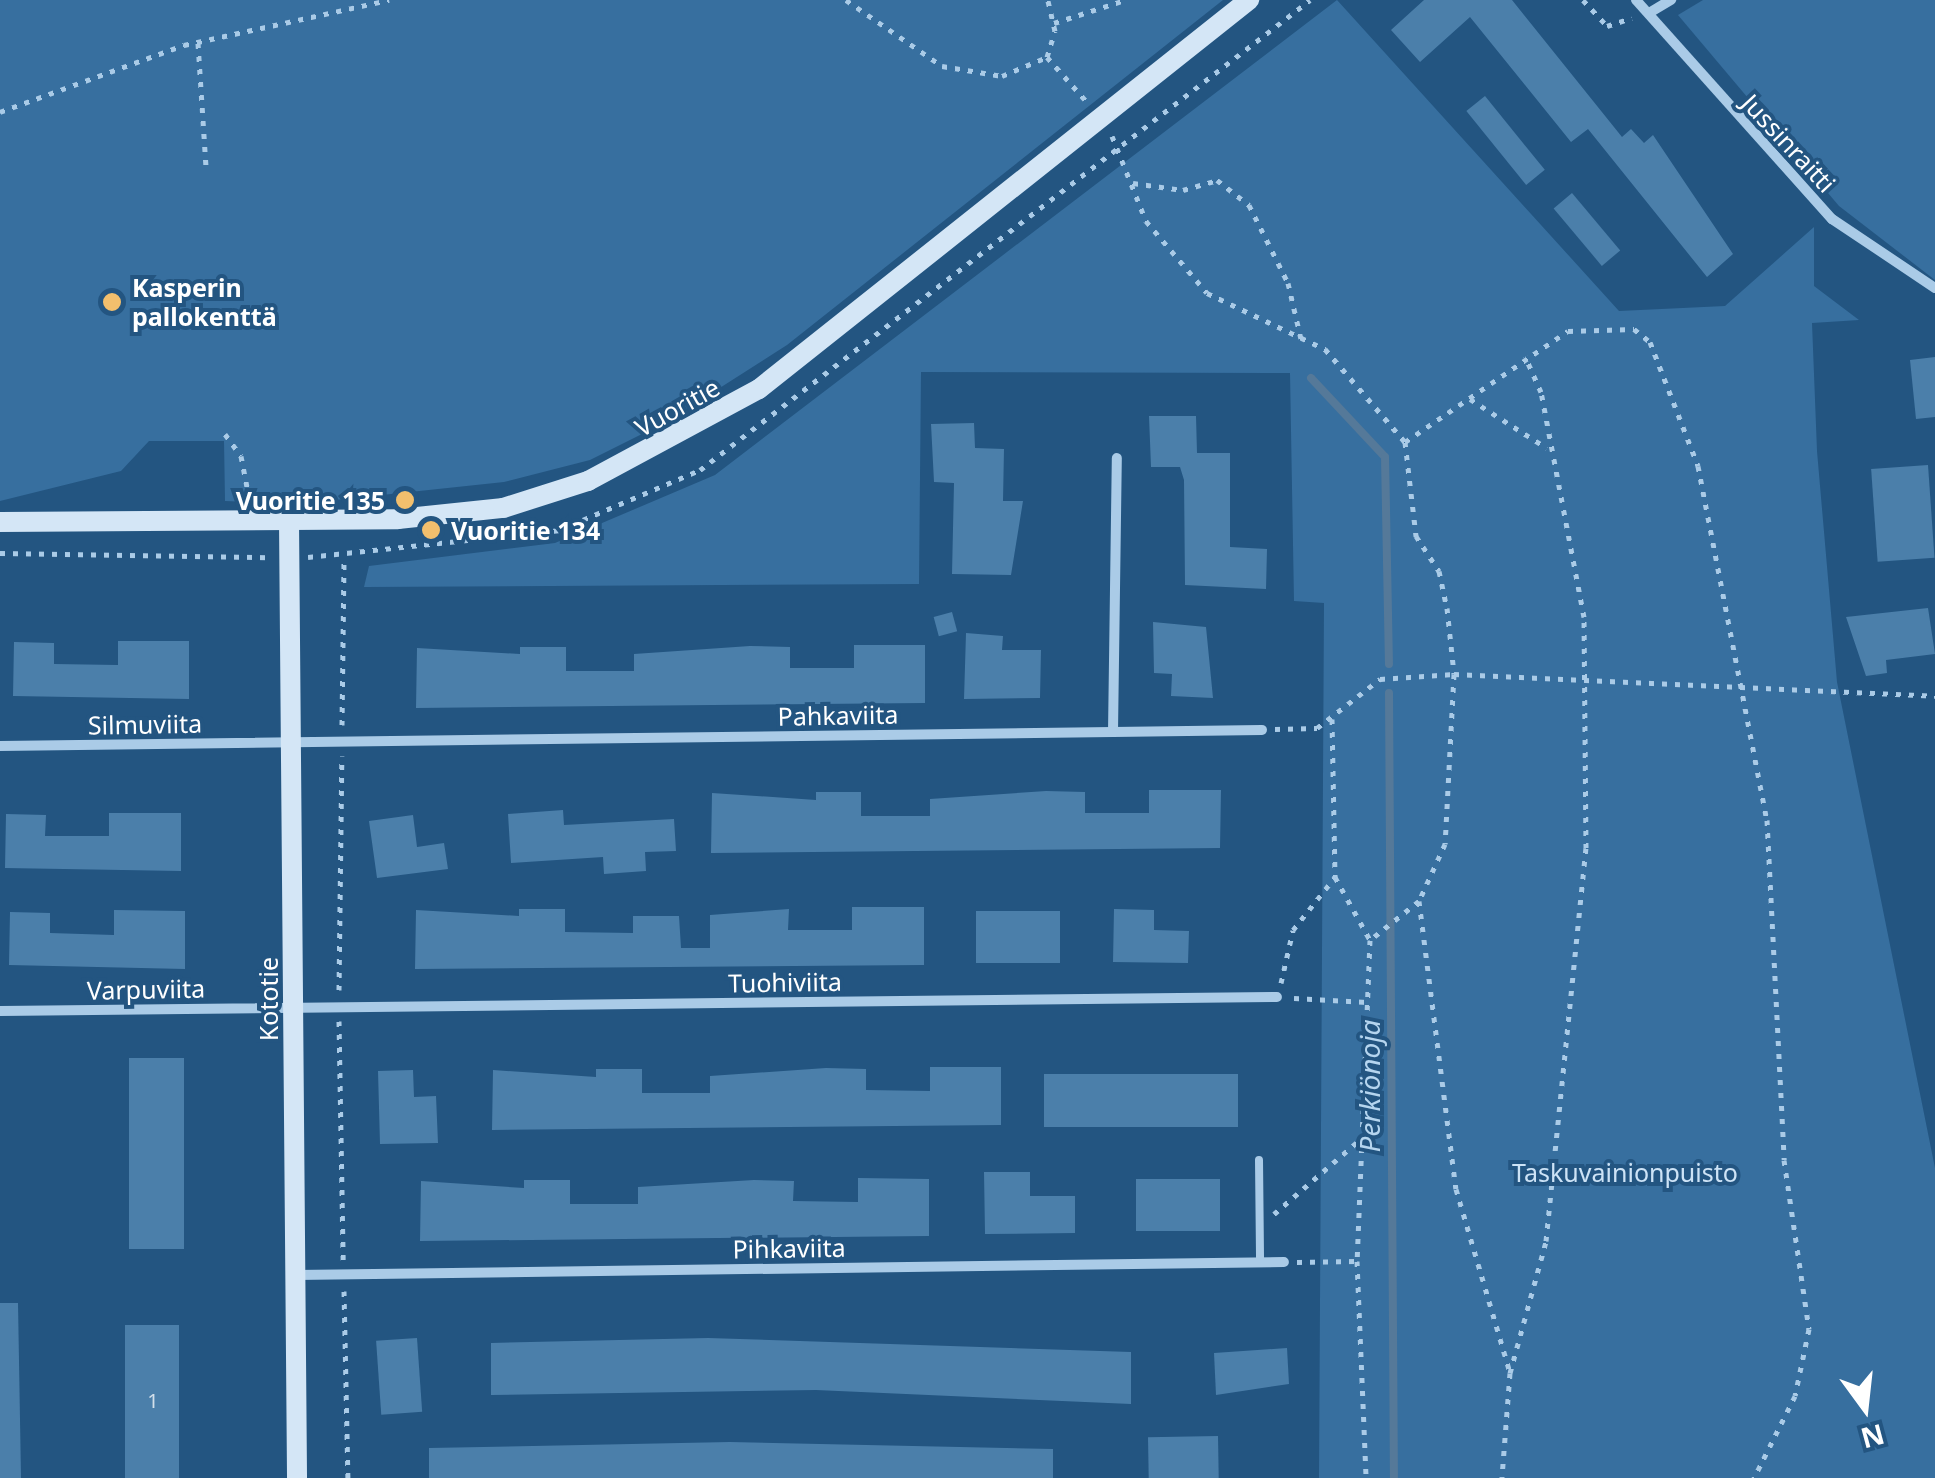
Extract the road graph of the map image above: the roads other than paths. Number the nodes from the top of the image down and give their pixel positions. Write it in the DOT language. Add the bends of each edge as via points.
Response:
graph roads {
  1 [pos="1249,0"];
  2 [pos="1636,0"];
  3 [pos="1671,0"];
  4 [pos="1649,13"];
  5 [pos="1935,288"];
  6 [pos="1118,458"];
  7 [pos="289,520"];
  8 [pos="0,522"];
  9 [pos="1262,730"];
  10 [pos="1113,732"];
  11 [pos="291,742"];
  12 [pos="0,746"];
  13 [pos="1277,997"];
  14 [pos="293,1007"];
  15 [pos="0,1011"];
  16 [pos="1259,1160"];
  17 [pos="1260,1262"];
  18 [pos="1284,1262"];
  19 [pos="295,1274"];
  20 [pos="297,1478"];
  1 -- 7 [label="street, Vuoritie" via="760,389 682,436 588,481 502,508"];
  2 -- 4 [label="street, Jussinraitti"];
  3 -- 4 [label="street"];
  4 -- 5 [label="street, Jussinraitti" via="1832,219"];
  6 -- 10 [label="street"];
  7 -- 8 [label="street, Vuoritie"];
  7 -- 11 [label="street, Kototie"];
  9 -- 10 [label="street, Pahkaviita"];
  10 -- 11 [label="street, Pahkaviita"];
  11 -- 12 [label="street, Silmuviita"];
  11 -- 14 [label="street, Kototie"];
  13 -- 14 [label="street, Tuohiviita"];
  14 -- 15 [label="street, Varpuviita"];
  14 -- 19 [label="street, Kototie"];
  16 -- 17 [label="lane"];
  17 -- 18 [label="street, Pihkaviita"];
  17 -- 19 [label="street, Pihkaviita"];
  19 -- 20 [label="street, Kototie"];
}
